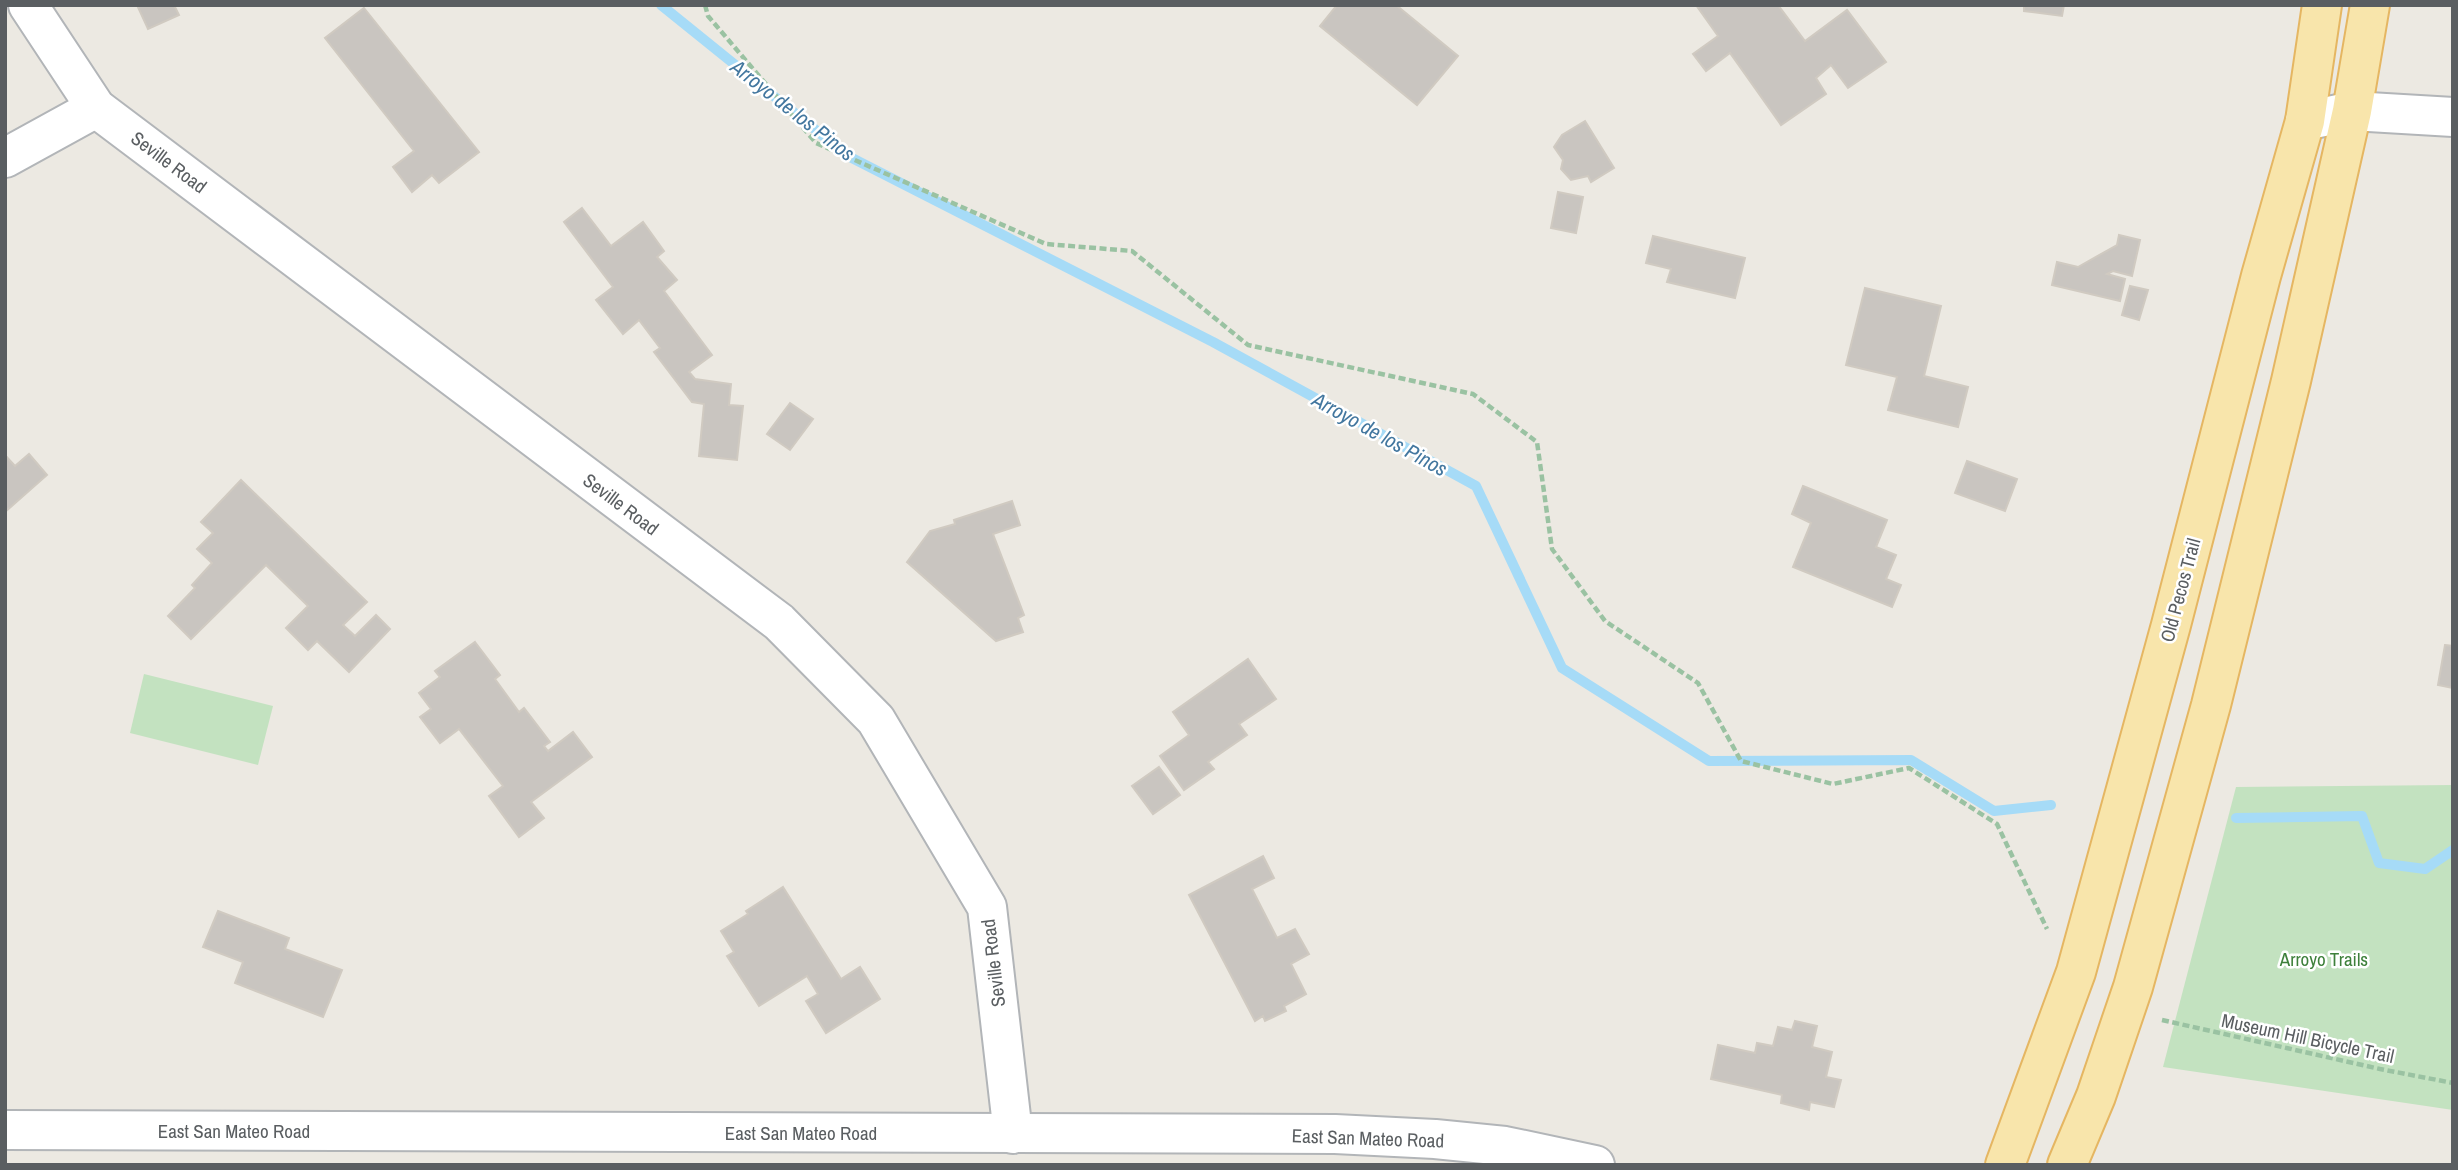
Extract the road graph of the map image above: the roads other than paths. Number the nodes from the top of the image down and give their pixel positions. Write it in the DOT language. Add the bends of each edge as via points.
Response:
graph roads {
  1 [pos="28,5"];
  2 [pos="2322,5"];
  3 [pos="2370,5"];
  4 [pos="96,108"];
  5 [pos="2352,111"];
  6 [pos="2453,117"];
  7 [pos="2305,121"];
  8 [pos="5,158"];
  9 [pos="5,1130"];
  10 [pos="1013,1134"];
  11 [pos="1595,1165"];
  12 [pos="2005,1165"];
  13 [pos="2067,1165"];
  1 -- 4 [label="street, Seville Road"];
  2 -- 7 [label="main road, Old Pecos Trail"];
  3 -- 5 [label="main road"];
  4 -- 8 [label="street"];
  4 -- 10 [label="street, Seville Road" via="779,622 876,720 987,907"];
  5 -- 6 [label="street"];
  5 -- 7 [label="street"];
  5 -- 13 [label="main road" via="2211,705 2133,987"];
  7 -- 12 [label="main road, Old Pecos Trail" via="2076,972"];
  9 -- 10 [label="street, East San Mateo Road"];
  10 -- 11 [label="street, East San Mateo Road" via="1335,1134 1435,1139 1505,1146"];
}
